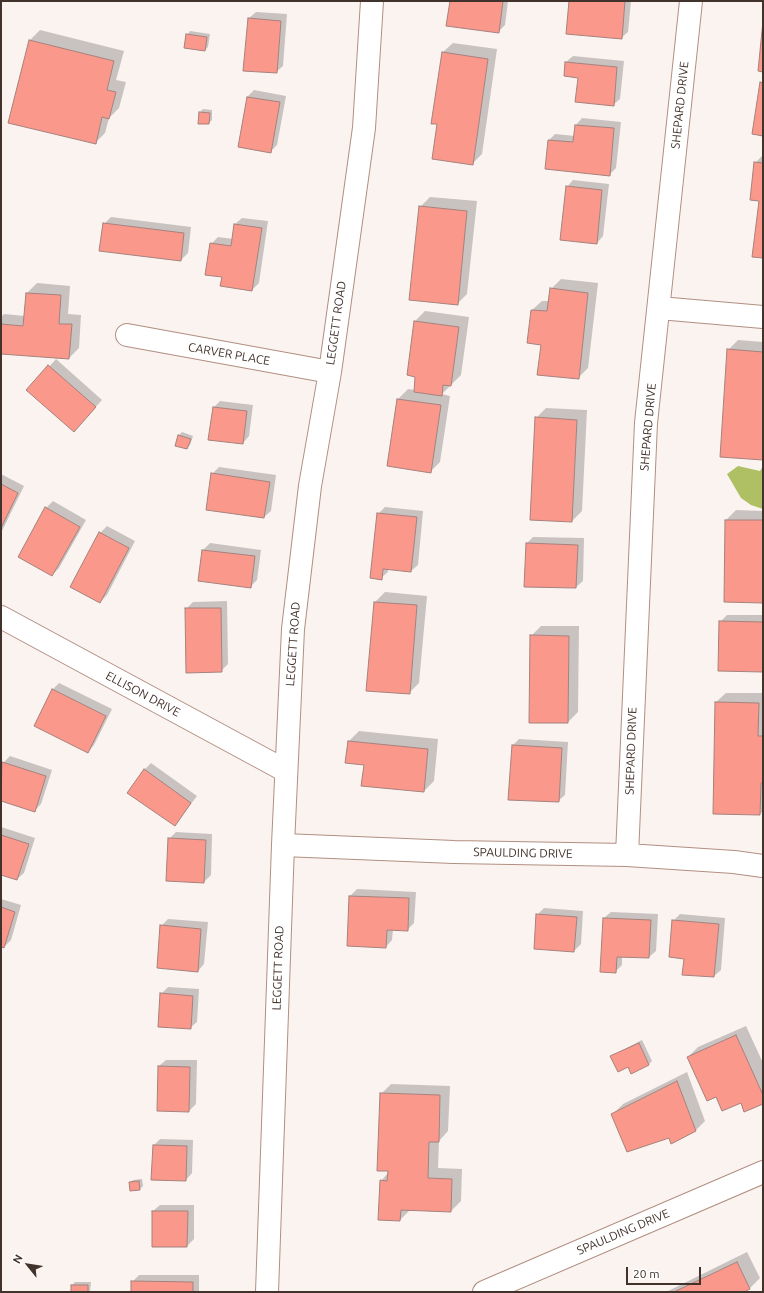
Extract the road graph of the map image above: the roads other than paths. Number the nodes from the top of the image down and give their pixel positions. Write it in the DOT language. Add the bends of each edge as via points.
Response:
graph roads {
  1 [pos="372,1"];
  2 [pos="691,1"];
  3 [pos="659,308"];
  4 [pos="763,317"];
  5 [pos="128,335"];
  6 [pos="330,372"];
  7 [pos="1,618"];
  8 [pos="286,771"];
  9 [pos="283,845"];
  10 [pos="627,855"];
  11 [pos="763,866"];
  12 [pos="763,1172"];
  13 [pos="267,1292"];
  14 [pos="484,1292"];
  1 -- 6 [label="street, LEGGETT ROAD" via="364,128"];
  2 -- 3 [label="street, SHEPARD DRIVE"];
  3 -- 4 [label="street"];
  3 -- 10 [label="street, SHEPARD DRIVE" via="646,423"];
  5 -- 6 [label="street, CARVER PLACE"];
  6 -- 8 [label="street, LEGGETT ROAD" via="310,486 293,628"];
  7 -- 8 [label="street, ELLISON DRIVE"];
  8 -- 9 [label="street, LEGGETT ROAD"];
  9 -- 10 [label="street, SPAULDING DRIVE" via="454,852"];
  9 -- 13 [label="street, LEGGETT ROAD"];
  10 -- 11 [label="street, SPAULDING DRIVE"];
  12 -- 14 [label="street, SPAULDING DRIVE"];
}
